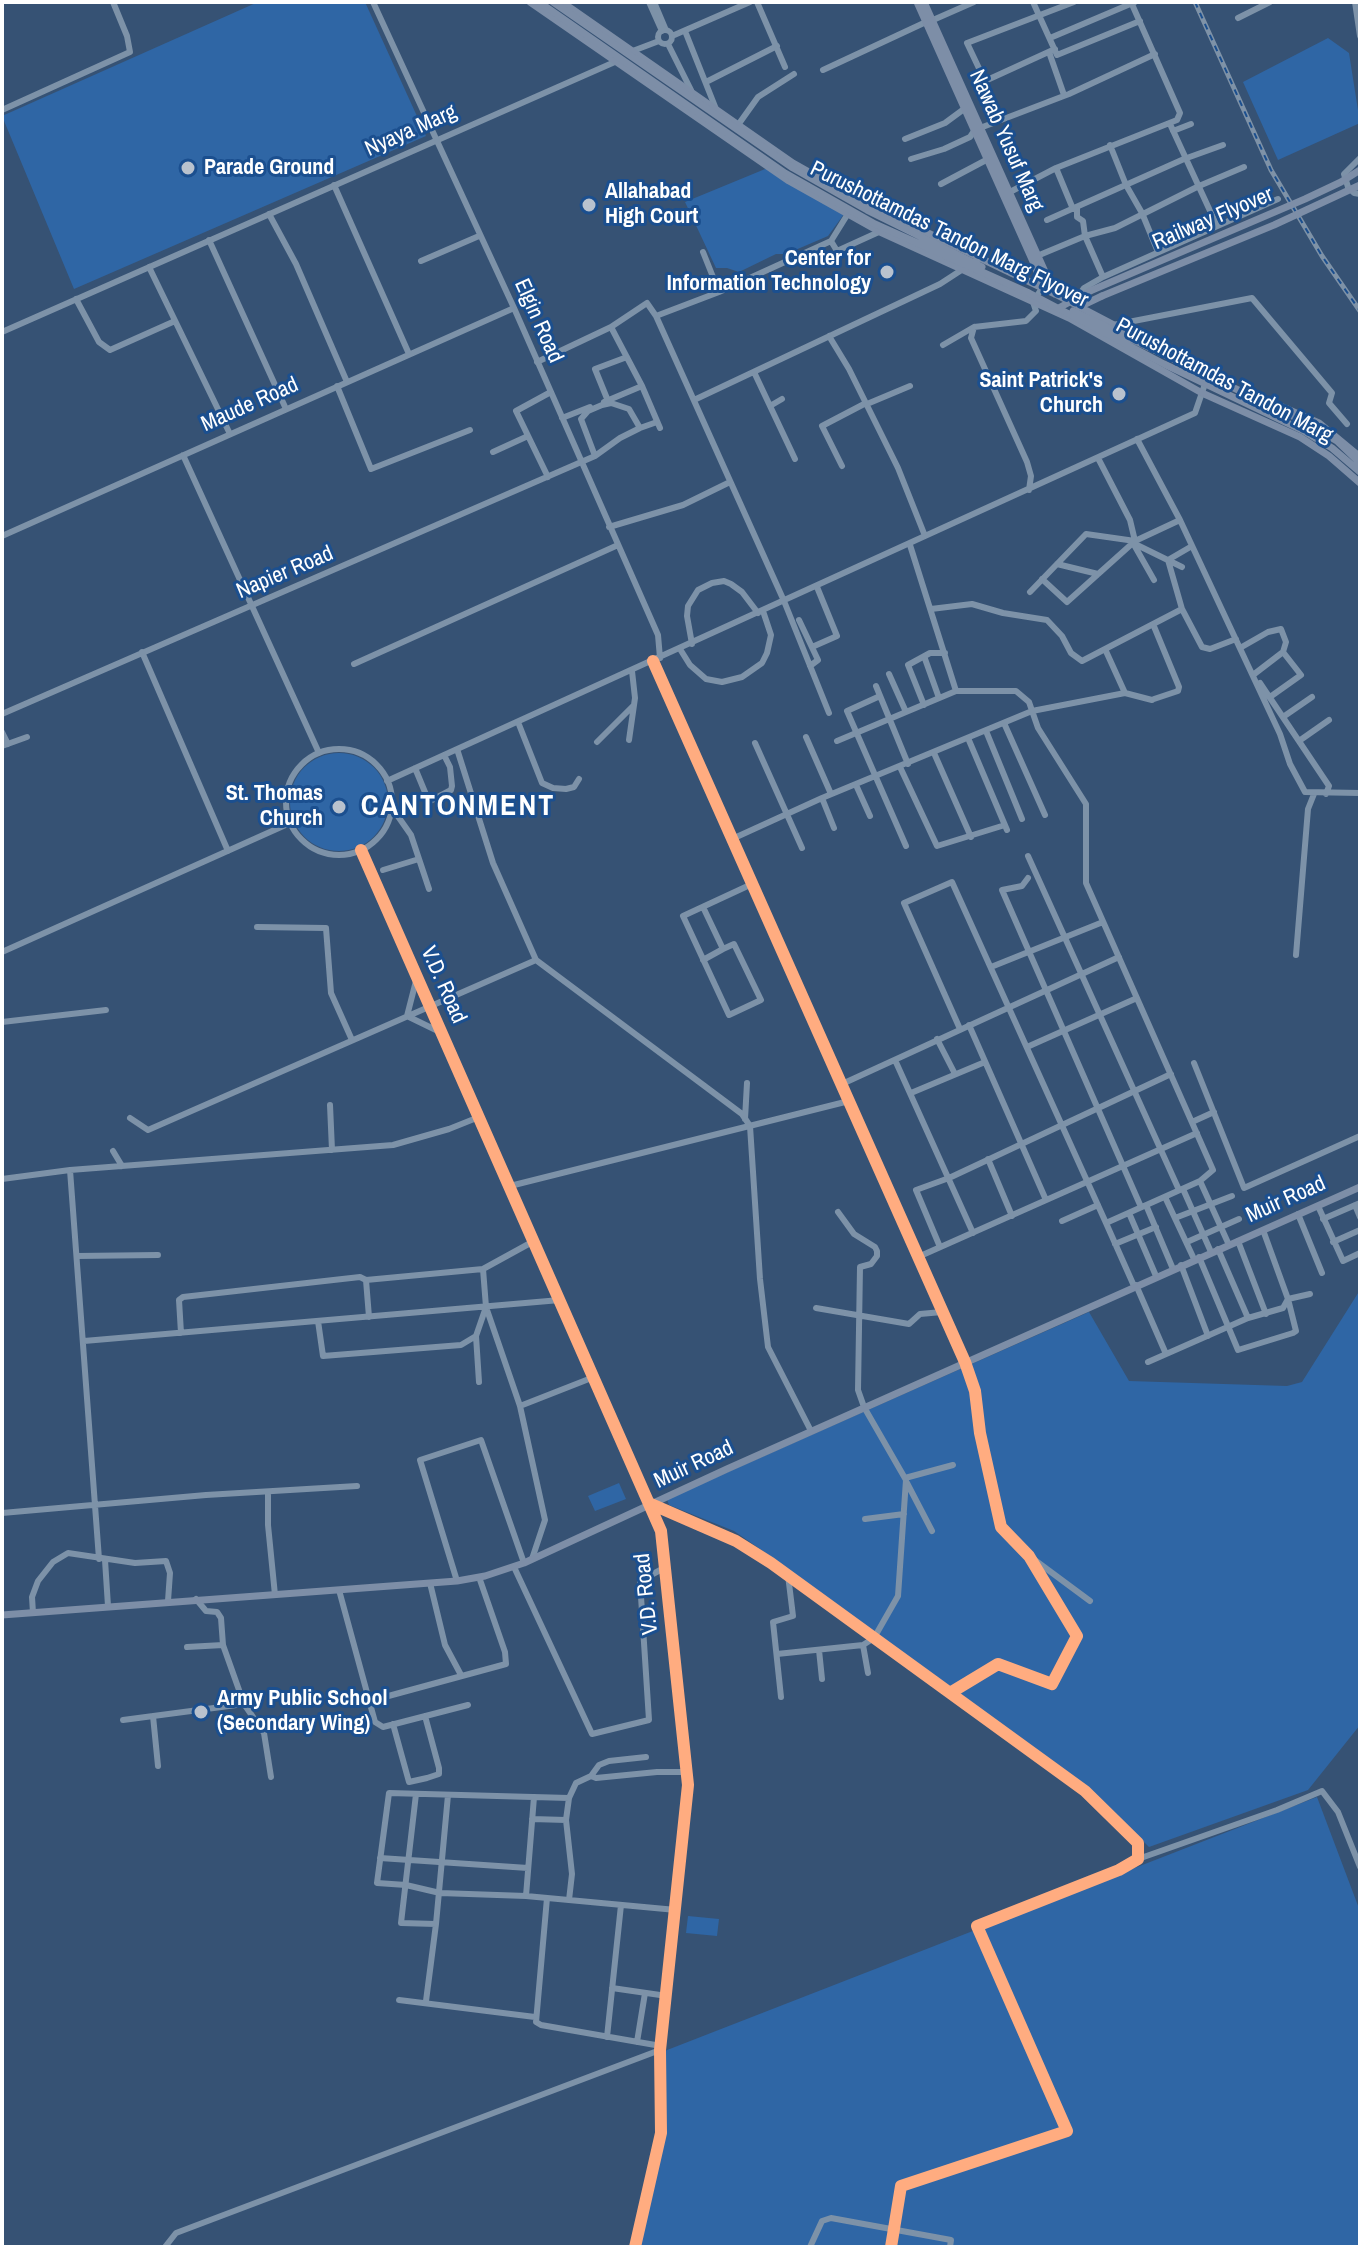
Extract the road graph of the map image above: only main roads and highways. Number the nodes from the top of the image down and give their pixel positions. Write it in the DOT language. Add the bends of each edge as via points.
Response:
graph roads {
  1 [pos="530,2"];
  2 [pos="539,2"];
  3 [pos="553,2"];
  4 [pos="562,2"];
  5 [pos="917,2"];
  6 [pos="924,2"];
  7 [pos="930,21"];
  8 [pos="977,129"];
  9 [pos="1360,170"];
  10 [pos="1360,185"];
  11 [pos="1042,288"];
  12 [pos="1055,294"];
  13 [pos="1069,301"];
  14 [pos="1080,307"];
  15 [pos="1053,311"];
  16 [pos="1062,315"];
  17 [pos="1360,460"];
  18 [pos="1360,472"];
  19 [pos="1360,483"];
  20 [pos="1360,1187"];
  21 [pos="2,1615"];
  1 -- 15 [label="main road, Purushottamdas Tandon Marg" via="779,175 880,232"];
  2 -- 18 [label="main road, Purushottamdas Tandon Marg Flyover, bridge" via="785,173 875,224 1029,293 1302,430"];
  3 -- 17 [label="main road, Purushottamdas Tandon Marg Flyover, bridge" via="832,191 1305,422"];
  4 -- 11 [label="main road, Purushottamdas Tandon Marg" via="793,163"];
  5 -- 7 [label="main road, Nawab Yusuf Marg"];
  6 -- 7 [label="main road, Nawab Yusuf Marg"];
  7 -- 8 [label="main road, Nawab Yusuf Marg"];
  7 -- 8 [label="main road, Nawab Yusuf Marg"];
  8 -- 11 [label="main road, Nawab Yusuf Marg"];
  8 -- 12 [label="main road, Nawab Yusuf Marg"];
  9 -- 13 [label="main road, Railway Flyover, bridge"];
  10 -- 14 [label="main road, Railway Flyover, bridge"];
  11 -- 12 [label="main road, Purushottamdas Tandon Marg"];
  12 -- 13 [label="main road, Purushottamdas Tandon Marg"];
  13 -- 14 [label="main road, Purushottamdas Tandon Marg"];
  13 -- 15 [label="main road, Railway Flyover"];
  14 -- 16 [label="main road, Railway Flyover"];
  14 -- 17 [label="main road, Purushottamdas Tandon Marg" via="1319,423"];
  15 -- 16 [label="main road, Purushottamdas Tandon Marg"];
  16 -- 19 [label="main road, Purushottamdas Tandon Marg" via="1202,393 1300,437"];
  20 -- 21 [label="main road, Muir Road" via="514,1567 457,1581"];
}
